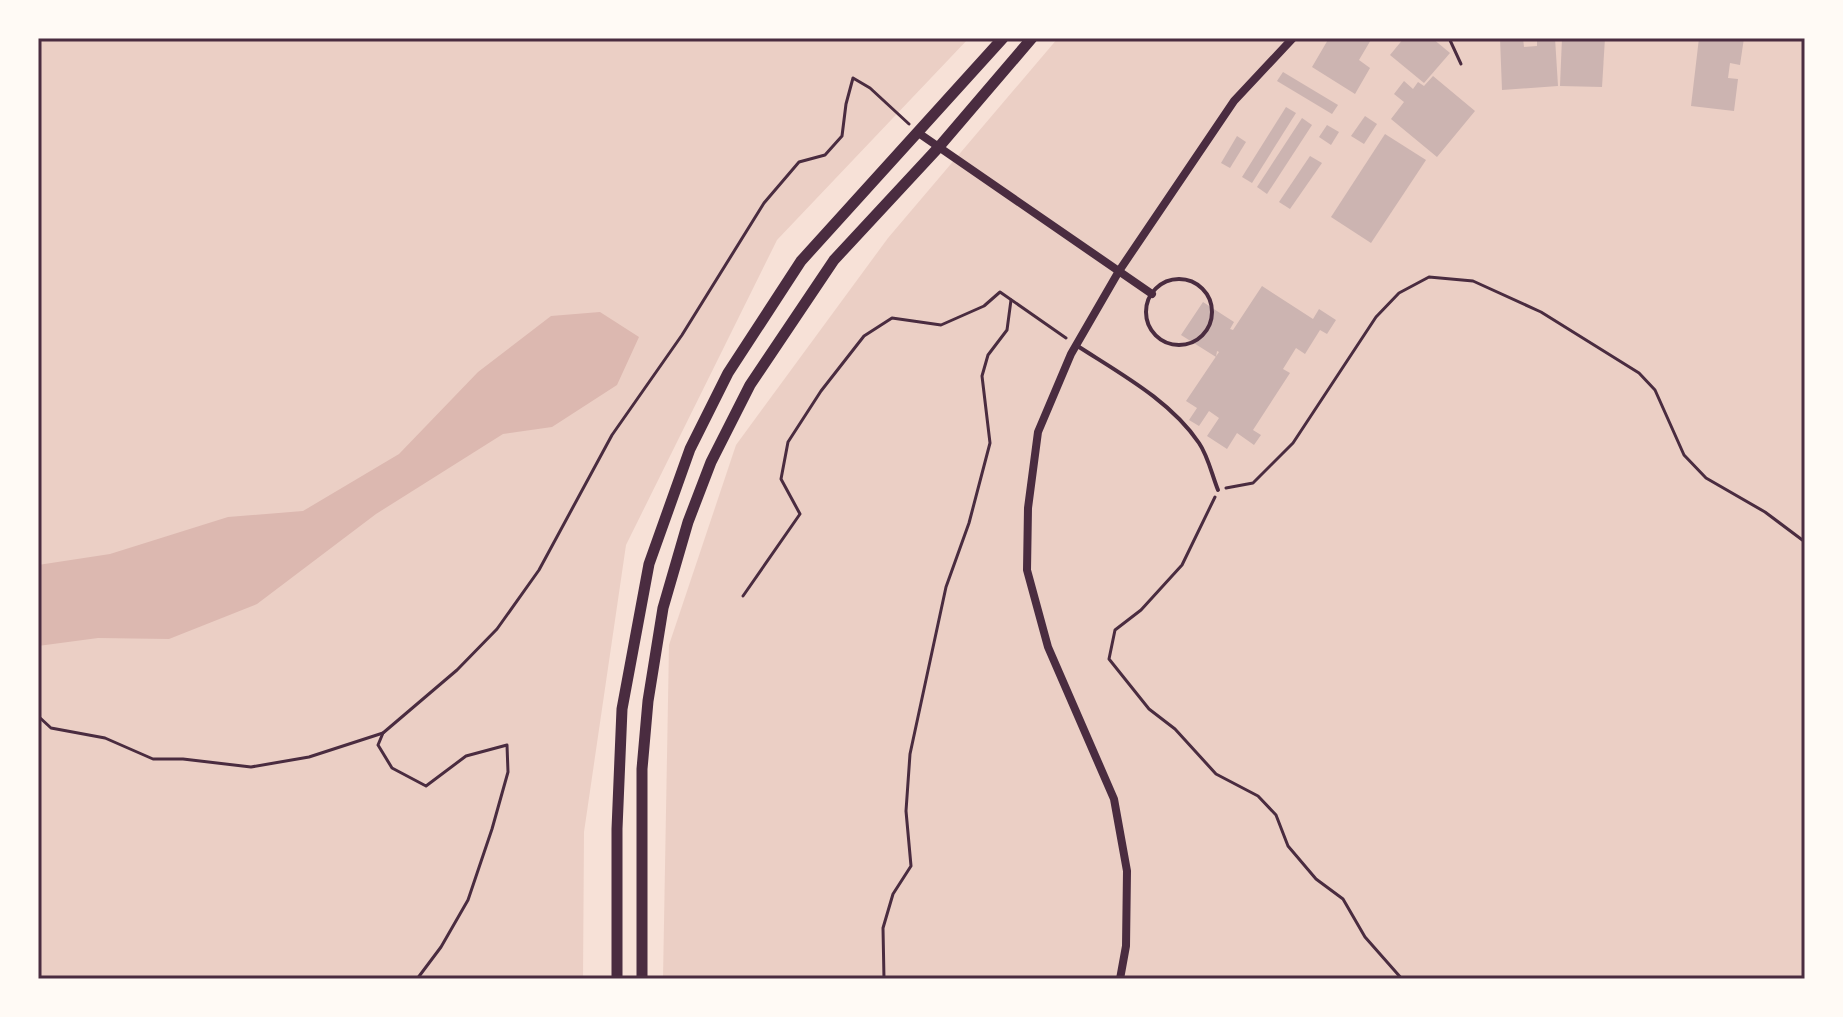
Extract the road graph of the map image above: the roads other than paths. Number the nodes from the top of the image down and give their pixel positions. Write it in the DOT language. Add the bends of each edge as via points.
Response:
graph roads {
  1 [pos="1003,38"];
  2 [pos="1032,38"];
  3 [pos="1293,38"];
  4 [pos="917,132"];
  5 [pos="938,148"];
  6 [pos="1119,271"];
  7 [pos="1152,294"];
  8 [pos="1076,345"];
  9 [pos="1218,490"];
  10 [pos="617,979"];
  11 [pos="642,979"];
  12 [pos="1120,979"];
  1 -- 4 [label="street"];
  2 -- 5 [label="street"];
  3 -- 6 [label="street" via="1234,101"];
  4 -- 5 [label="street"];
  4 -- 10 [label="street" via="822,236 777,296 728,373 690,449 661,526 622,709"];
  5 -- 6 [label="street"];
  5 -- 11 [label="street" via="860,230 803,304 737,409 688,522 663,608 648,701 642,769"];
  6 -- 7 [label="street"];
  6 -- 8 [label="street"];
  7 -- 7 [label="lane" via="1146,315 1155,335 1175,345 1205,333 1211,303 1199,286 1168,281"];
  8 -- 9 [label="lane" via="1177,417 1200,445"];
  8 -- 12 [label="street" via="1038,432 1027,570 1048,647 1114,799 1127,871"];
}
